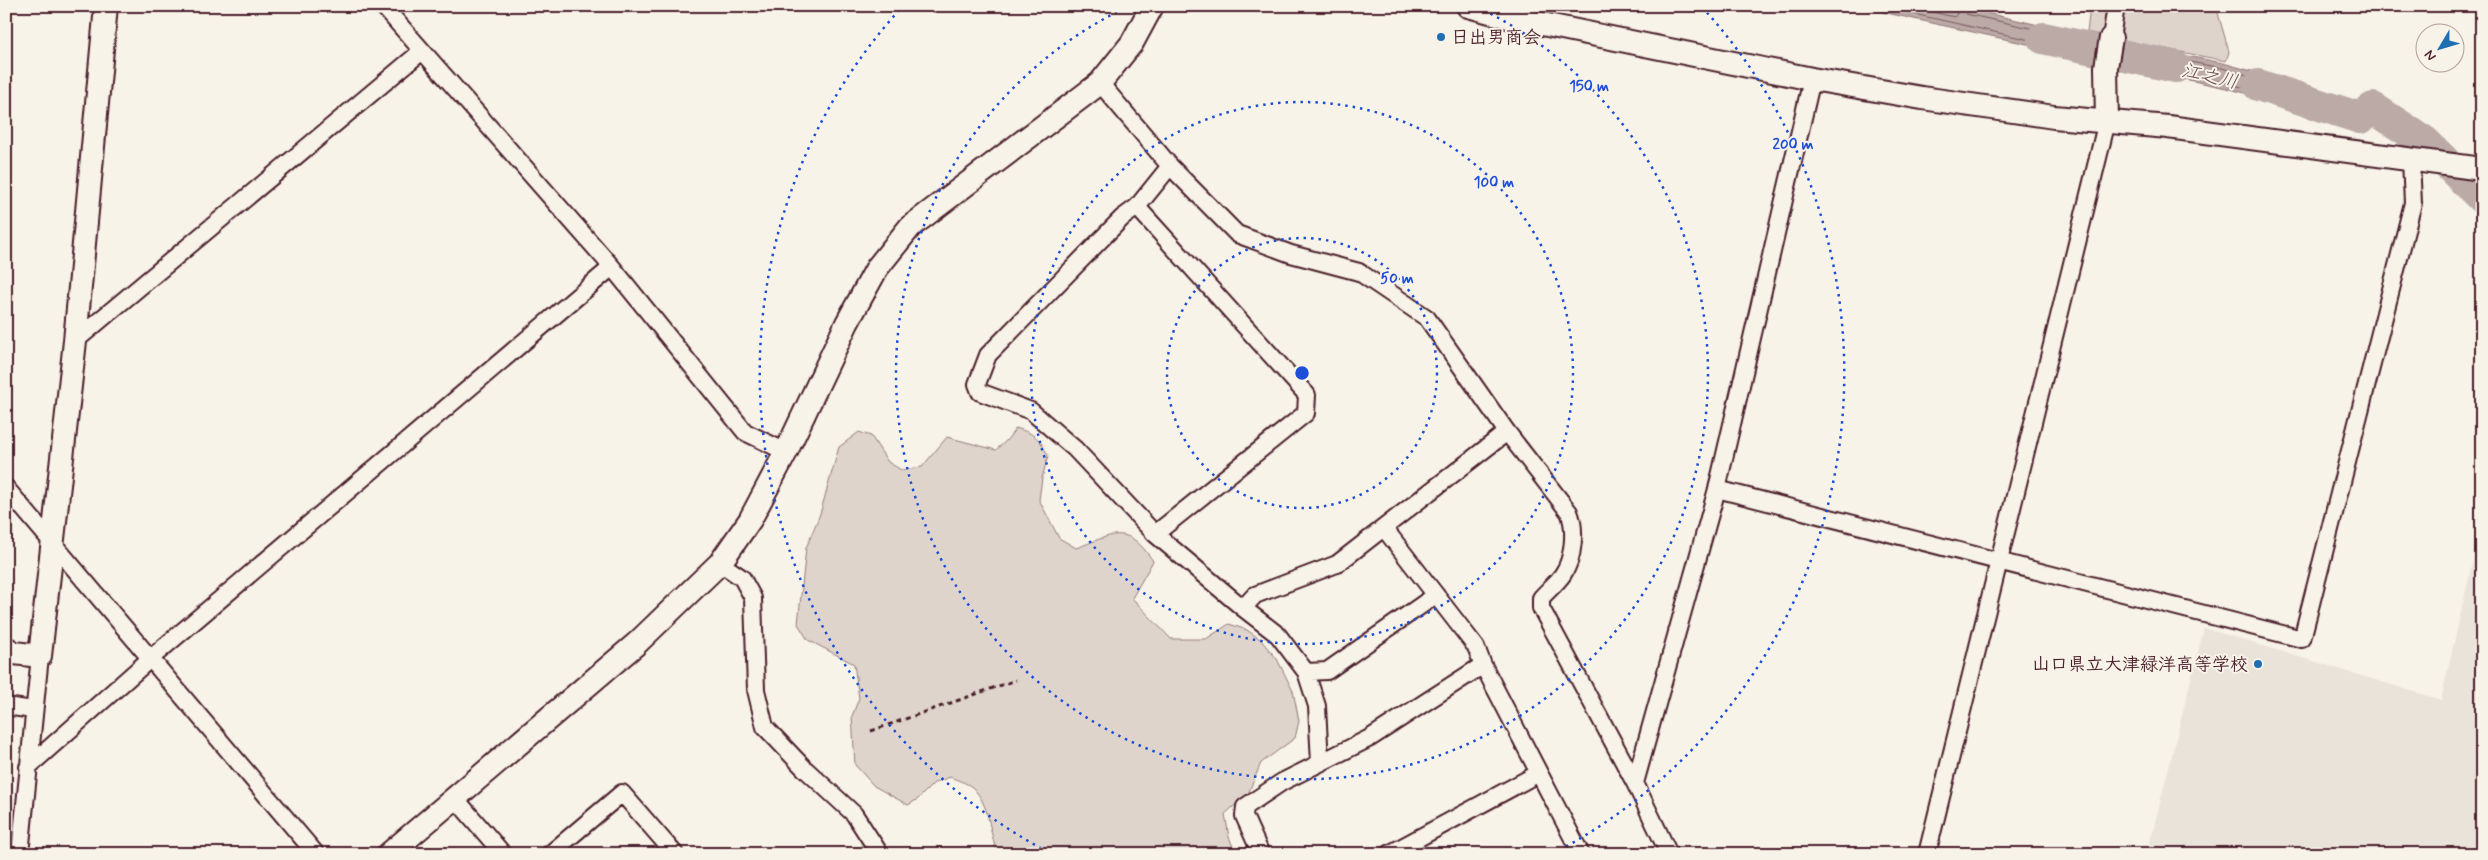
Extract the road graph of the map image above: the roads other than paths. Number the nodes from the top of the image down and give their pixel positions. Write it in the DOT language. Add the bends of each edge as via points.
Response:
graph roads {
  1 [pos="106,6"];
  2 [pos="383,6"];
  3 [pos="1152,6"];
  4 [pos="1468,6"];
  5 [pos="2116,6"];
  6 [pos="2111,38"];
  7 [pos="422,51"];
  8 [pos="1812,80"];
  9 [pos="1100,83"];
  10 [pos="2107,121"];
  11 [pos="2411,160"];
  12 [pos="1170,166"];
  13 [pos="2482,169"];
  14 [pos="1137,207"];
  15 [pos="612,267"];
  16 [pos="75,341"];
  17 [pos="1507,432"];
  18 [pos="786,452"];
  19 [pos="6,488"];
  20 [pos="1717,489"];
  21 [pos="1384,528"];
  22 [pos="1155,534"];
  23 [pos="54,544"];
  24 [pos="2000,560"];
  25 [pos="720,563"];
  26 [pos="1436,595"];
  27 [pos="1243,608"];
  28 [pos="6,648"];
  29 [pos="40,656"];
  30 [pos="151,658"];
  31 [pos="1483,665"];
  32 [pos="1306,672"];
  33 [pos="6,706"];
  34 [pos="33,710"];
  35 [pos="1320,763"];
  36 [pos="28,767"];
  37 [pos="1540,773"];
  38 [pos="1635,783"];
  39 [pos="455,798"];
  40 [pos="20,854"];
  41 [pos="316,854"];
  42 [pos="389,854"];
  43 [pos="503,854"];
  44 [pos="550,854"];
  45 [pos="675,854"];
  46 [pos="880,854"];
  47 [pos="1261,854"];
  48 [pos="1389,854"];
  49 [pos="1581,854"];
  50 [pos="1669,854"];
  51 [pos="1927,854"];
  1 -- 16 [label="street"];
  2 -- 7 [label="street"];
  3 -- 9 [label="street" via="1132,44"];
  4 -- 8 [label="street"];
  5 -- 6 [label="street"];
  6 -- 10 [label="street" via="2106,67"];
  7 -- 15 [label="street"];
  7 -- 16 [label="street"];
  8 -- 10 [label="street" via="2054,117"];
  8 -- 20 [label="street"];
  9 -- 12 [label="street"];
  9 -- 18 [label="street" via="910,227 877,268 847,323"];
  10 -- 11 [label="street"];
  10 -- 24 [label="street"];
  11 -- 13 [label="street"];
  11 -- 24 [label="street" via="2413,203 2302,639"];
  12 -- 14 [label="street"];
  12 -- 17 [label="street" via="1238,234 1291,254 1359,272 1427,318"];
  14 -- 22 [label="street" via="1307,395 1306,413"];
  14 -- 22 [label="street" via="1122,218 988,355 977,384 980,392 1031,411 1075,450"];
  15 -- 18 [label="street" via="745,432"];
  15 -- 30 [label="street"];
  16 -- 23 [label="street"];
  17 -- 21 [label="street"];
  17 -- 38 [label="street" via="1574,522 1564,573 1541,598 1541,608"];
  18 -- 25 [label="street" via="750,520"];
  19 -- 23 [label="street"];
  20 -- 24 [label="street"];
  20 -- 38 [label="street"];
  21 -- 26 [label="street"];
  21 -- 27 [label="street" via="1337,564 1255,595"];
  22 -- 27 [label="street"];
  23 -- 29 [label="street"];
  23 -- 30 [label="street"];
  24 -- 51 [label="street"];
  25 -- 39 [label="street" via="636,644"];
  25 -- 46 [label="street" via="742,578 753,598 756,690 765,726 854,814"];
  26 -- 31 [label="street" via="1476,647"];
  26 -- 32 [label="street" via="1327,671"];
  27 -- 32 [label="street" via="1278,635"];
  28 -- 29 [label="street" via="14,653"];
  29 -- 34 [label="street"];
  30 -- 36 [label="street"];
  30 -- 41 [label="street"];
  31 -- 35 [label="street" via="1370,738"];
  31 -- 37 [label="street"];
  32 -- 35 [label="street" via="1317,706"];
  33 -- 34 [label="street"];
  34 -- 36 [label="street"];
  35 -- 47 [label="street" via="1282,782 1245,807 1244,816"];
  36 -- 40 [label="street"];
  37 -- 48 [label="street"];
  37 -- 49 [label="street"];
  38 -- 50 [label="street"];
  39 -- 42 [label="street"];
  39 -- 43 [label="street"];
  44 -- 45 [label="street" via="622,793"];
}
